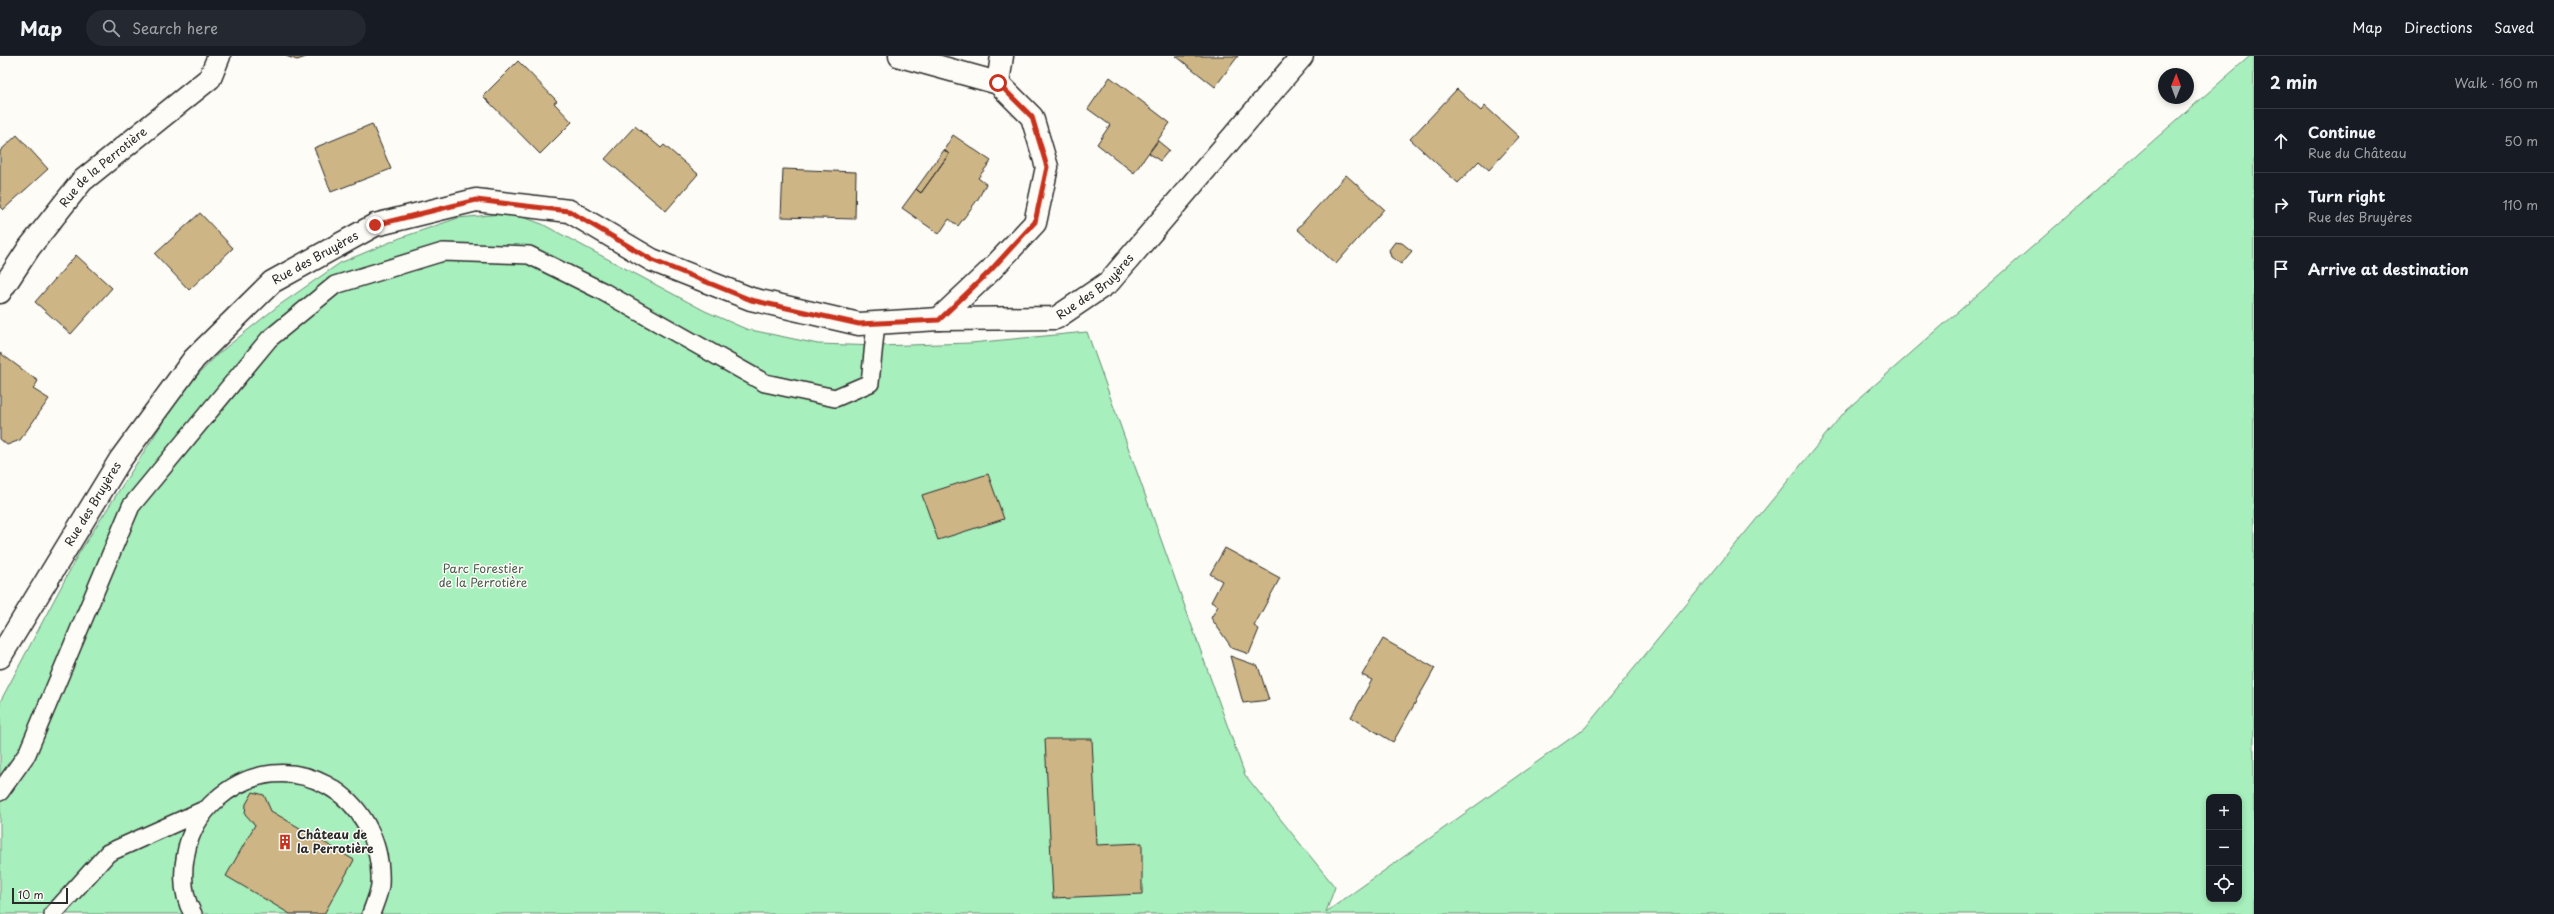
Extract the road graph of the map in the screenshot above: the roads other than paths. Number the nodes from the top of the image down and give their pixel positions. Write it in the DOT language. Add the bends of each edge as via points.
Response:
graph roads {
  1 [pos="219,56"];
  2 [pos="900,56"];
  3 [pos="1002,56"];
  4 [pos="1302,56"];
  5 [pos="998,83"];
  6 [pos="0,292"];
  7 [pos="939,320"];
  8 [pos="876,323"];
  9 [pos="0,657"];
  10 [pos="0,792"];
  11 [pos="204,810"];
  12 [pos="53,914"];
  13 [pos="193,914"];
  14 [pos="371,914"];
  1 -- 6 [label="street, Rue de la Perrotière" via="210,78 82,181 29,248"];
  2 -- 5 [label="street"];
  3 -- 5 [label="street"];
  4 -- 7 [label="street, Rue des Bruyères" via="1109,282 1056,318"];
  5 -- 7 [label="street" via="1032,117 1047,167 1035,222 990,271"];
  7 -- 8 [label="street, Rue des Bruyères"];
  8 -- 9 [label="street, Rue des Bruyères" via="859,324 751,300 652,260 569,211 476,200 375,225 272,282 194,359 120,460"];
  8 -- 10 [label="lane" via="870,383 835,398 765,383 602,291 529,255 444,252 335,285 268,339 131,506 27,754"];
  11 -- 12 [label="lane" via="108,853"];
  11 -- 13 [label="lane" via="188,839 182,872 188,904"];
  11 -- 14 [label="lane" via="229,788 259,776 291,774 322,782 349,799 369,825 379,855 380,887"];
}
